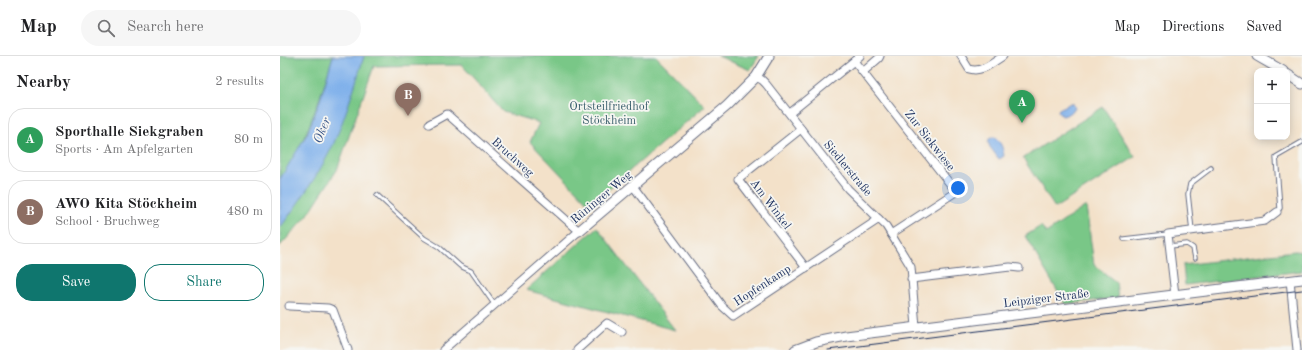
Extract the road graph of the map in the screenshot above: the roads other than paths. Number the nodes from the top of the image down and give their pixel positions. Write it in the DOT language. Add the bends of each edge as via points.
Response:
graph roads {
  1 [pos="769,56"];
  2 [pos="880,56"];
  3 [pos="960,56"];
  4 [pos="1004,56"];
  5 [pos="1257,56"];
  6 [pos="857,58"];
  7 [pos="1278,68"];
  8 [pos="863,72"];
  9 [pos="1290,76"];
  10 [pos="756,77"];
  11 [pos="1302,84"];
  12 [pos="790,113"];
  13 [pos="429,124"];
  14 [pos="801,129"];
  15 [pos="1302,142"];
  16 [pos="1211,168"];
  17 [pos="633,186"];
  18 [pos="377,195"];
  19 [pos="1277,212"];
  20 [pos="879,219"];
  21 [pos="579,231"];
  22 [pos="1192,231"];
  23 [pos="891,234"];
  24 [pos="1168,234"];
  25 [pos="1124,239"];
  26 [pos="1169,246"];
  27 [pos="1195,258"];
  28 [pos="806,268"];
  29 [pos="1019,268"];
  30 [pos="911,279"];
  31 [pos="1302,279"];
  32 [pos="1290,280"];
  33 [pos="1174,295"];
  34 [pos="494,304"];
  35 [pos="289,306"];
  36 [pos="916,327"];
  37 [pos="622,332"];
  38 [pos="348,350"];
  39 [pos="443,350"];
  40 [pos="577,350"];
  41 [pos="795,350"];
  42 [pos="1294,350"];
  43 [pos="1297,350"];
  1 -- 10 [label="street, Rüninger Weg"];
  2 -- 8 [label="street"];
  3 -- 4 [label="street" via="969,69 981,70"];
  5 -- 7 [label="street"];
  6 -- 8 [label="street, Zur Siekwiese"];
  6 -- 12 [label="street"];
  8 -- 23 [label="street, Zur Siekwiese" via="954,189 954,193"];
  9 -- 11 [label="street"];
  10 -- 12 [label="street, Siedlerstraße" via="766,84"];
  10 -- 17 [label="street, Rüninger Weg" via="727,106"];
  12 -- 14 [label="street, Siedlerstraße"];
  13 -- 21 [label="street, Bruchweg" via="447,114"];
  14 -- 20 [label="street, Siedlerstraße" via="848,188"];
  14 -- 28 [label="street, Am Winkel" via="738,179"];
  15 -- 19 [label="lane" via="1276,157 1280,208"];
  16 -- 22 [label="lane" via="1190,184 1188,194"];
  17 -- 21 [label="street, Rüninger Weg"];
  17 -- 28 [label="street, Hopfenkamp" via="722,306 734,316"];
  18 -- 34 [label="lane" via="424,238 439,247 460,266 471,271"];
  19 -- 22 [label="street" via="1265,221"];
  20 -- 23 [label="street, Siedlerstraße"];
  20 -- 28 [label="street, Hopfenkamp"];
  21 -- 34 [label="street, Rüninger Weg"];
  22 -- 24 [label="street"];
  23 -- 30 [label="street, Siedlerstraße" via="911,267"];
  24 -- 25 [label="lane"];
  24 -- 26 [label="street"];
  26 -- 27 [label="lane" via="1187,244 1193,248"];
  26 -- 33 [label="street"];
  29 -- 30 [label="street"];
  30 -- 36 [label="street, Siedlerstraße"];
  31 -- 32 [label="street, Leipziger Straße"];
  32 -- 33 [label="street, Leipziger Straße"];
  32 -- 43 [label="street"];
  33 -- 36 [label="street, Leipziger Straße"];
  34 -- 39 [label="street, Rüninger Weg"];
  35 -- 38 [label="street" via="333,310"];
  36 -- 41 [label="street, Leipziger Straße" via="826,339"];
  37 -- 40 [label="street" via="607,324"];
  42 -- 43 [label="street"];
}
